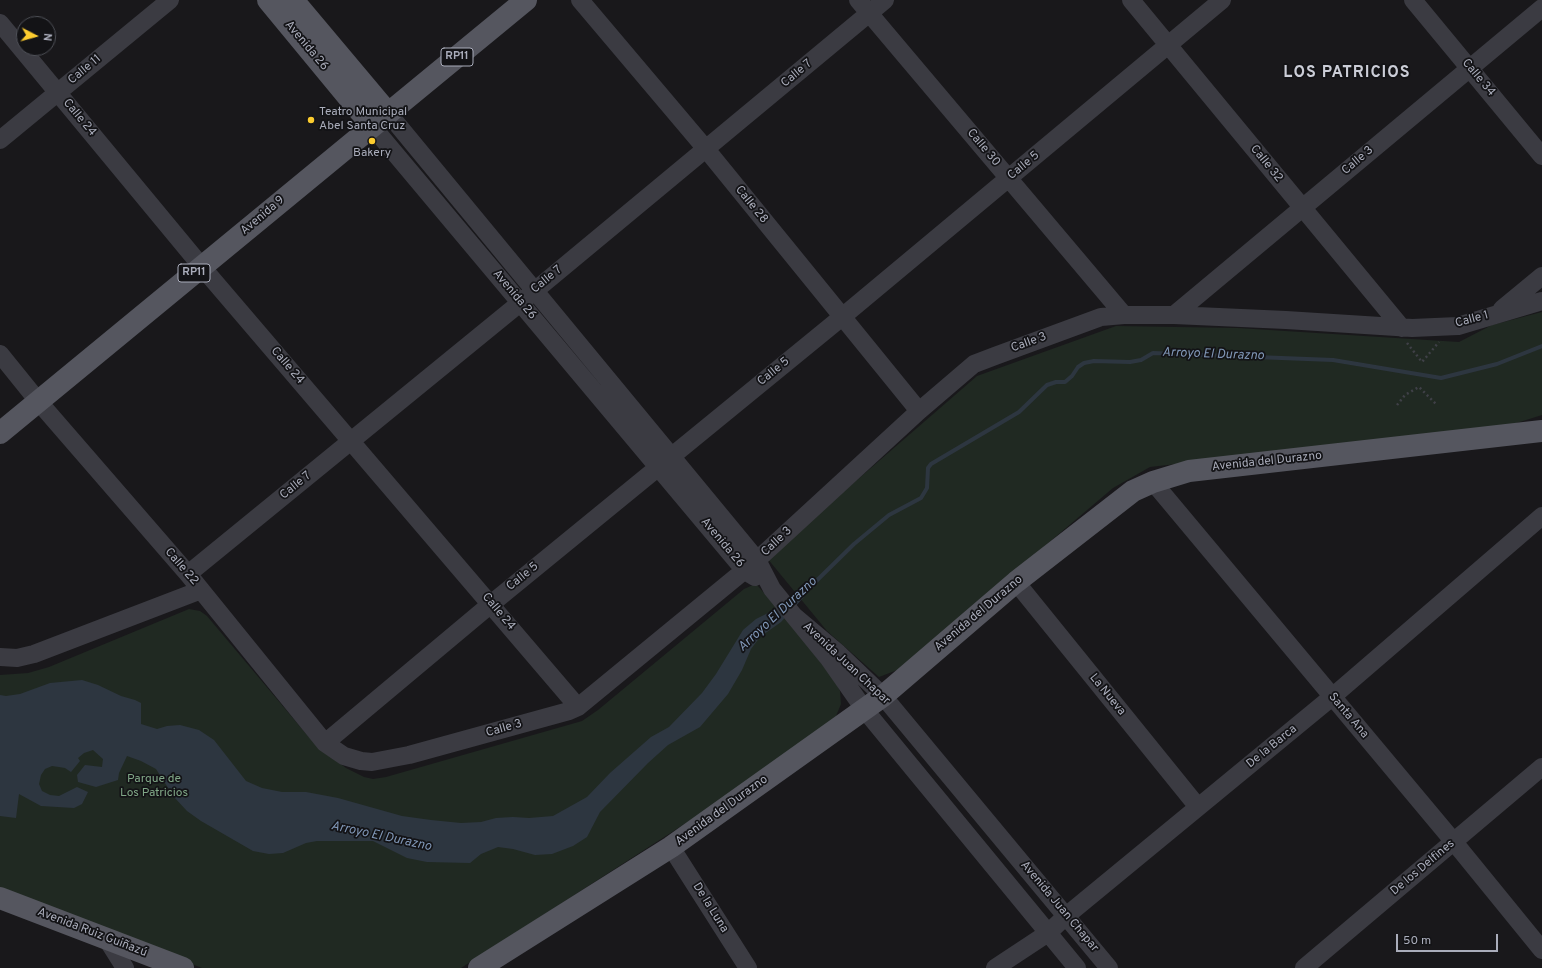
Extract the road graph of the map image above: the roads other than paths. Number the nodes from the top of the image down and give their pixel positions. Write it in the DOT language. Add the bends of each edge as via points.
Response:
graph roads {
  1 [pos="170,0"];
  2 [pos="268,0"];
  3 [pos="293,0"];
  4 [pos="526,0"];
  5 [pos="580,0"];
  6 [pos="885,0"];
  7 [pos="1131,0"];
  8 [pos="1222,0"];
  9 [pos="1413,0"];
  10 [pos="864,7"];
  11 [pos="1542,8"];
  12 [pos="0,23"];
  13 [pos="1168,45"];
  14 [pos="1470,68"];
  15 [pos="58,92"];
  16 [pos="380,120"];
  17 [pos="0,140"];
  18 [pos="706,150"];
  19 [pos="1542,156"];
  20 [pos="1009,178"];
  21 [pos="1302,208"];
  22 [pos="202,266"];
  23 [pos="1542,276"];
  24 [pos="534,291"];
  25 [pos="1542,301"];
  26 [pos="520,302"];
  27 [pos="1497,314"];
  28 [pos="1124,315"];
  29 [pos="1174,315"];
  30 [pos="842,317"];
  31 [pos="1407,328"];
  32 [pos="0,354"];
  33 [pos="38,402"];
  34 [pos="919,411"];
  35 [pos="1542,431"];
  36 [pos="0,433"];
  37 [pos="351,441"];
  38 [pos="664,461"];
  39 [pos="1153,482"];
  40 [pos="1542,516"];
  41 [pos="751,566"];
  42 [pos="188,574"];
  43 [pos="1016,582"];
  44 [pos="202,590"];
  45 [pos="491,604"];
  46 [pos="794,616"];
  47 [pos="0,657"];
  48 [pos="883,696"];
  49 [pos="1332,697"];
  50 [pos="578,707"];
  51 [pos="864,709"];
  52 [pos="325,743"];
  53 [pos="372,762"];
  54 [pos="1542,766"];
  55 [pos="1198,807"];
  56 [pos="1454,842"];
  57 [pos="672,847"];
  58 [pos="0,898"];
  59 [pos="1066,916"];
  60 [pos="1048,933"];
  61 [pos="106,938"];
  62 [pos="1542,950"];
  63 [pos="125,968"];
  64 [pos="183,968"];
  65 [pos="480,968"];
  66 [pos="748,968"];
  67 [pos="995,968"];
  68 [pos="1077,968"];
  69 [pos="1109,968"];
  70 [pos="1304,968"];
  1 -- 15 [label="street, Calle 11"];
  2 -- 16 [label="main road, Avenida 26"];
  3 -- 16 [label="main road, Avenida 26"];
  4 -- 16 [label="main road, Avenida 9 / RP11"];
  5 -- 18 [label="street, Calle 28"];
  6 -- 10 [label="street, Calle 7"];
  7 -- 13 [label="street, Calle 32"];
  8 -- 13 [label="street, Calle 5"];
  9 -- 14 [label="street, Calle 34"];
  10 -- 18 [label="street, Calle 7"];
  10 -- 20 [label="street, Calle 30"];
  11 -- 14 [label="street, Calle 3"];
  12 -- 15 [label="street, Calle 24"];
  13 -- 20 [label="street, Calle 5"];
  13 -- 21 [label="street, Calle 32"];
  14 -- 19 [label="street, Calle 34"];
  14 -- 21 [label="street, Calle 3"];
  15 -- 17 [label="street, Calle 11"];
  15 -- 22 [label="street, Calle 24"];
  16 -- 22 [label="main road, Avenida 9 / RP11"];
  16 -- 24 [label="street, Avenida 26"];
  16 -- 26 [label="street, Avenida 26"];
  18 -- 24 [label="street, Calle 7"];
  18 -- 30 [label="street, Calle 28"];
  20 -- 28 [label="street, Calle 30"];
  20 -- 30 [label="street, Calle 5"];
  21 -- 29 [label="street, Calle 3"];
  21 -- 31 [label="street, Calle 32"];
  22 -- 33 [label="main road, Avenida 9 / RP11"];
  22 -- 37 [label="street, Calle 24"];
  23 -- 27 [label="street, Calle 1"];
  24 -- 26 [label="street, Calle 7"];
  24 -- 38 [label="street, Avenida 26"];
  25 -- 27 [label="street"];
  26 -- 37 [label="street, Calle 7"];
  26 -- 38 [label="street, Avenida 26"];
  27 -- 31 [label="street, Calle 1" via="1458,326"];
  28 -- 29 [label="street, Calle 3"];
  28 -- 34 [label="street, Calle 3" via="1101,317 974,364"];
  29 -- 31 [label="street, Calle 1"];
  30 -- 34 [label="street, Calle 28"];
  30 -- 38 [label="street, Calle 5"];
  32 -- 33 [label="street, Calle 22"];
  33 -- 36 [label="main road, Avenida 9 / RP11"];
  33 -- 42 [label="street, Calle 22"];
  34 -- 41 [label="street, Calle 3"];
  35 -- 39 [label="main road, Avenida del Durazno" via="1189,471"];
  37 -- 42 [label="street, Calle 7"];
  37 -- 45 [label="street, Calle 24"];
  38 -- 41 [label="street, Avenida 26"];
  38 -- 45 [label="street, Calle 5"];
  39 -- 43 [label="main road, Avenida del Durazno" via="1132,491"];
  39 -- 49 [label="street, Santa Ana"];
  40 -- 49 [label="street, De la Barca"];
  41 -- 46 [label="street, Avenida 26"];
  41 -- 50 [label="street, Calle 3"];
  42 -- 44 [label="street, Calle 22"];
  43 -- 48 [label="main road, Avenida del Durazno"];
  43 -- 55 [label="street, La Nueva"];
  44 -- 47 [label="street" via="34,654 17,658"];
  44 -- 52 [label="street, Calle 22"];
  45 -- 50 [label="street, Calle 24"];
  45 -- 52 [label="street, Calle 5"];
  46 -- 48 [label="street, Avenida Juan Chapar"];
  46 -- 51 [label="street, Avenida Juan Chapar" via="829,659"];
  48 -- 51 [label="main road, Avenida del Durazno"];
  48 -- 59 [label="street, Avenida Juan Chapar"];
  49 -- 55 [label="street, De la Barca"];
  49 -- 56 [label="street, Santa Ana"];
  50 -- 53 [label="street, Calle 3" via="409,755"];
  51 -- 57 [label="main road, Avenida del Durazno"];
  51 -- 60 [label="street, Avenida Juan Chapar"];
  52 -- 53 [label="street, Calle 22" via="344,756"];
  54 -- 56 [label="street, De los Delfines"];
  55 -- 59 [label="street, De la Barca"];
  56 -- 62 [label="street, Santa Ana"];
  56 -- 70 [label="street, De los Delfines"];
  57 -- 65 [label="main road, Avenida del Durazno"];
  57 -- 66 [label="street, De la Luna"];
  58 -- 61 [label="main road, Avenida Ruiz Guiñazú"];
  59 -- 60 [label="street, De la Barca"];
  59 -- 69 [label="street, Avenida Juan Chapar"];
  60 -- 67 [label="street, De la Barca"];
  60 -- 68 [label="street, Avenida Juan Chapar"];
  61 -- 63 [label="street"];
  61 -- 64 [label="main road, Avenida Ruiz Guiñazú"];
}
